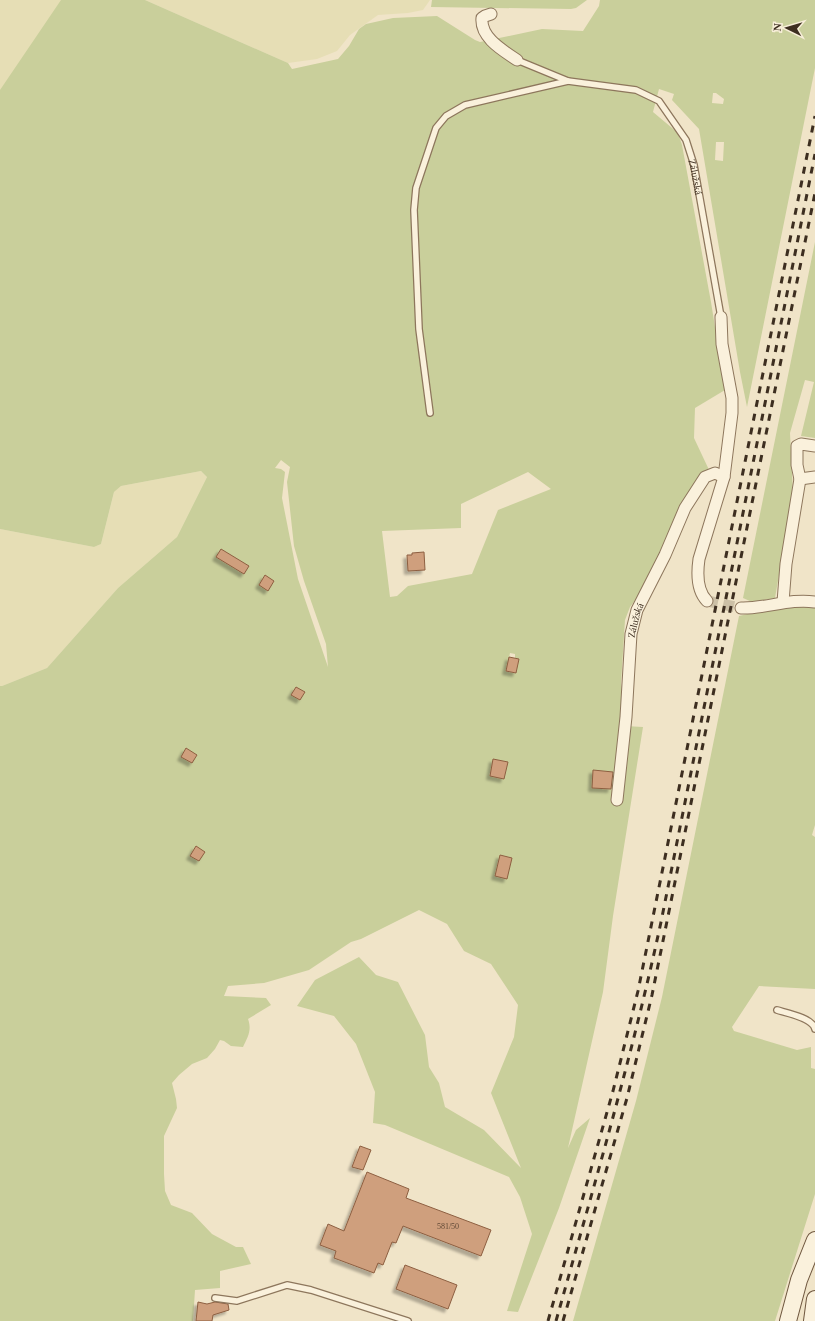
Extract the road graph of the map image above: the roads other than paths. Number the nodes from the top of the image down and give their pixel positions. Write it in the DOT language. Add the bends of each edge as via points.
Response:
graph roads {
  1 [pos="492,14"];
  2 [pos="517,60"];
  3 [pos="568,81"];
  4 [pos="721,317"];
  5 [pos="430,413"];
  6 [pos="815,446"];
  7 [pos="724,477"];
  8 [pos="815,477"];
  9 [pos="800,479"];
  10 [pos="707,601"];
  11 [pos="783,602"];
  12 [pos="815,602"];
  13 [pos="741,608"];
  14 [pos="617,800"];
  15 [pos="777,1010"];
  16 [pos="815,1029"];
  17 [pos="815,1240"];
  18 [pos="216,1298"];
  19 [pos="815,1299"];
  20 [pos="408,1321"];
  21 [pos="788,1321"];
  22 [pos="812,1321"];
  1 -- 2 [label="street, Zálužská" via="482,18 484,30 495,44"];
  2 -- 3 [label="lane, Zálužská"];
  3 -- 4 [label="lane, Zálužská" via="636,90 659,101 686,140 694,165"];
  3 -- 5 [label="lane" via="465,105 446,116 436,128 416,188 414,210 420,329"];
  4 -- 7 [label="street, Zálužská" via="722,344 732,398"];
  6 -- 9 [label="street" via="797,446 796,465"];
  7 -- 10 [label="street, Zálužská" via="699,559 700,588 702,596"];
  7 -- 14 [label="street, Zálužská" via="715,473 705,477 685,508 665,555 636,610 631,634"];
  8 -- 9 [label="street"];
  9 -- 11 [label="street" via="786,564"];
  11 -- 12 [label="street"];
  11 -- 13 [label="street"];
  15 -- 16 [label="lane" via="810,1021"];
  17 -- 21 [label="main road" via="799,1280"];
  18 -- 20 [label="lane" via="237,1301 287,1285 311,1290"];
  19 -- 22 [label="main road"];
}
